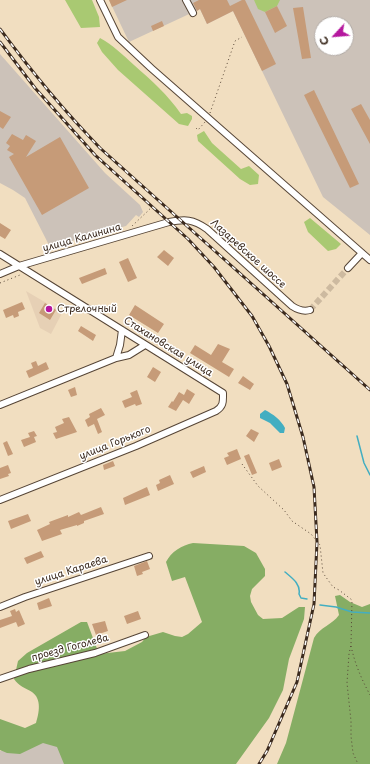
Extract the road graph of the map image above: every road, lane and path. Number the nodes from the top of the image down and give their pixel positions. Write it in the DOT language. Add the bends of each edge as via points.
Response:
graph roads {
  1 [pos="100,0"];
  2 [pos="186,0"];
  3 [pos="193,13"];
  4 [pos="242,37"];
  5 [pos="209,118"];
  6 [pos="196,128"];
  7 [pos="148,207"];
  8 [pos="169,222"];
  9 [pos="132,226"];
  10 [pos="362,253"];
  11 [pos="0,254"];
  12 [pos="370,260"];
  13 [pos="19,266"];
  14 [pos="348,268"];
  15 [pos="0,274"];
  16 [pos="20,276"];
  17 [pos="0,283"];
  18 [pos="310,310"];
  19 [pos="122,330"];
  20 [pos="145,345"];
  21 [pos="116,358"];
  22 [pos="223,393"];
  23 [pos="0,405"];
  24 [pos="242,464"];
  25 [pos="0,500"];
  26 [pos="149,556"];
  27 [pos="0,607"];
  28 [pos="145,635"];
  29 [pos="351,645"];
  30 [pos="0,679"];
  31 [pos="370,695"];
  32 [pos="358,764"];
  1 -- 5 [label="street" via="118,37"];
  2 -- 3 [label="street"];
  4 -- 5 [label="path" via="235,41"];
  5 -- 6 [label="path" via="198,130"];
  5 -- 10 [label="street"];
  7 -- 9 [label="path" via="150,209"];
  8 -- 13 [label="street, улица Калинина"];
  8 -- 18 [label="street, Лазаревское шоссе" via="192,220 199,223 292,306 305,312"];
  10 -- 12 [label="street"];
  10 -- 14 [label="street"];
  11 -- 13 [label="street, Стахановская улица"];
  13 -- 15 [label="street, улица Калинина"];
  13 -- 19 [label="street, Стахановская улица"];
  16 -- 17 [label="path"];
  19 -- 20 [label="street, Стахановская улица"];
  19 -- 21 [label="street"];
  20 -- 21 [label="street" via="129,355"];
  20 -- 22 [label="street, Стахановская улица"];
  21 -- 23 [label="street"];
  22 -- 25 [label="street, улица Горького" via="223,404 216,411"];
  24 -- 29 [label="path" via="258,486 320,545 323,573 333,587 352,600"];
  26 -- 27 [label="street, улица Караева"];
  28 -- 30 [label="street, проезд Гоголева" via="94,653"];
  29 -- 31 [label="path" via="359,675"];
  29 -- 32 [label="path" via="347,683 353,753"];
}
